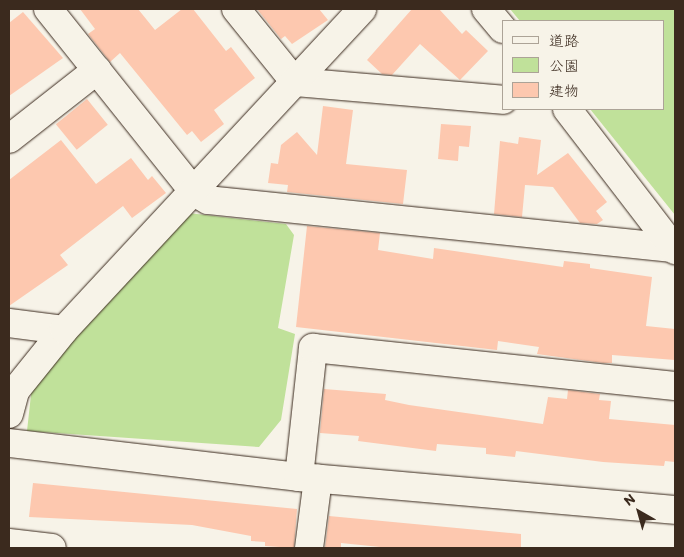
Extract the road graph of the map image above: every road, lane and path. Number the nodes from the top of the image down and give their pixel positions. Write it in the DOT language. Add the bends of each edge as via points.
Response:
graph roads {
  1 [pos="48,9"];
  2 [pos="236,9"];
  3 [pos="362,9"];
  4 [pos="486,9"];
  5 [pos="502,28"];
  6 [pos="97,70"];
  7 [pos="295,82"];
  8 [pos="502,100"];
  9 [pos="568,110"];
  10 [pos="9,139"];
  11 [pos="195,193"];
  12 [pos="675,249"];
  13 [pos="9,323"];
  14 [pos="64,330"];
  15 [pos="675,386"];
  16 [pos="9,414"];
  17 [pos="9,443"];
  18 [pos="309,478"];
  19 [pos="675,510"];
  20 [pos="9,543"];
  21 [pos="52,548"];
  22 [pos="310,548"];
  1 -- 6 [label="street"];
  2 -- 7 [label="street"];
  3 -- 7 [label="street"];
  4 -- 5 [label="street"];
  6 -- 10 [label="street"];
  6 -- 11 [label="street"];
  7 -- 8 [label="street"];
  7 -- 11 [label="street"];
  9 -- 12 [label="street"];
  11 -- 12 [label="street" via="208,200"];
  11 -- 14 [label="street"];
  13 -- 14 [label="street"];
  14 -- 16 [label="street" via="15,391"];
  15 -- 18 [label="street" via="313,348"];
  17 -- 18 [label="street"];
  18 -- 19 [label="street"];
  18 -- 22 [label="street"];
  20 -- 21 [label="street"];
}
